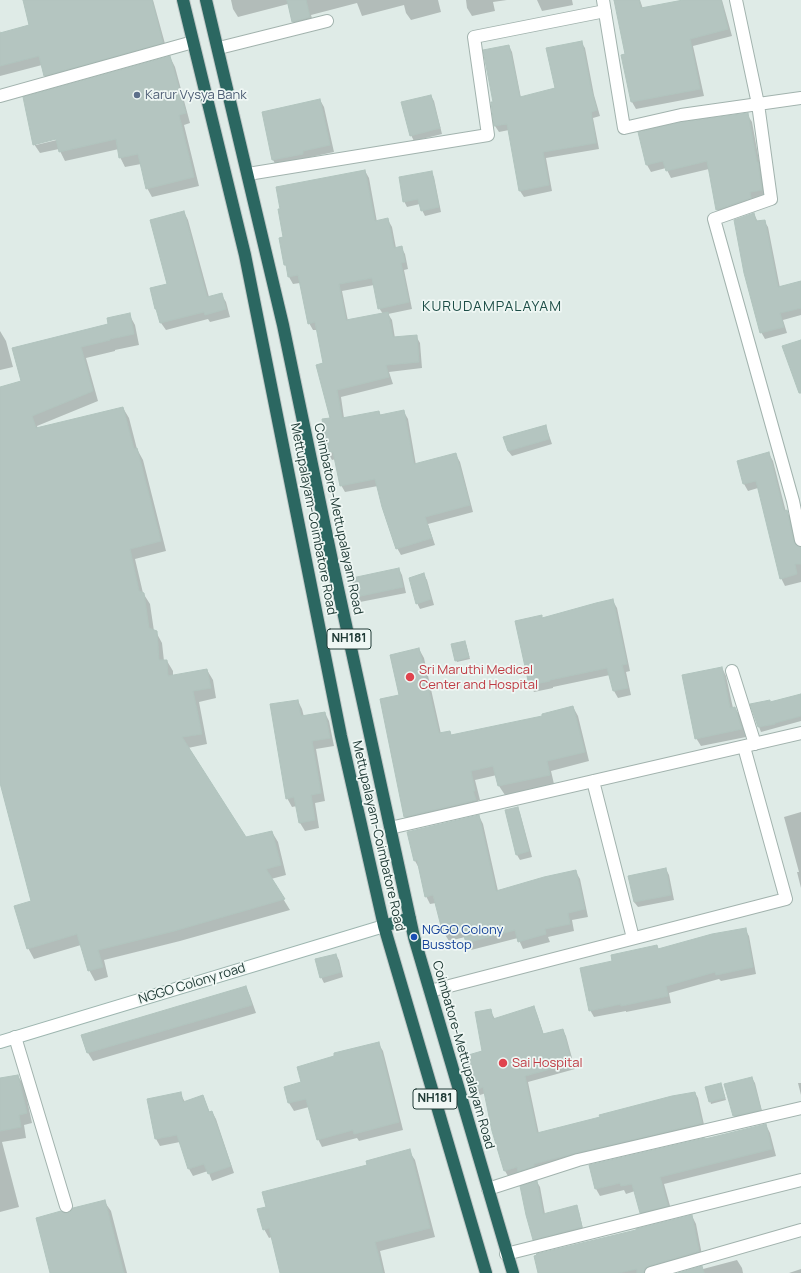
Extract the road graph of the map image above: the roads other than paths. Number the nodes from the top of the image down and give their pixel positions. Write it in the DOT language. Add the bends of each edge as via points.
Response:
graph roads {
  1 [pos="183,0"];
  2 [pos="206,0"];
  3 [pos="736,0"];
  4 [pos="604,6"];
  5 [pos="327,20"];
  6 [pos="193,42"];
  7 [pos="219,48"];
  8 [pos="0,96"];
  9 [pos="801,98"];
  10 [pos="758,104"];
  11 [pos="248,174"];
  12 [pos="797,500"];
  13 [pos="801,540"];
  14 [pos="732,671"];
  15 [pos="801,733"];
  16 [pos="749,746"];
  17 [pos="593,782"];
  18 [pos="390,828"];
  19 [pos="410,918"];
  20 [pos="384,926"];
  21 [pos="633,938"];
  22 [pos="430,991"];
  23 [pos="15,1037"];
  24 [pos="0,1042"];
  25 [pos="801,1108"];
  26 [pos="801,1180"];
  27 [pos="488,1189"];
  28 [pos="66,1206"];
  29 [pos="801,1230"];
  30 [pos="506,1254"];
  31 [pos="486,1273"];
  32 [pos="513,1273"];
  33 [pos="651,1273"];
  1 -- 6 [label="highway, Mettupalayam-Coimbatore Road / NH181"];
  2 -- 7 [label="highway, Coimbatore-Mettupalayam Road / NH181"];
  3 -- 10 [label="street"];
  4 -- 10 [label="street" via="624,128 681,115"];
  4 -- 11 [label="street" via="474,37 488,135"];
  5 -- 7 [label="street"];
  6 -- 8 [label="street"];
  6 -- 20 [label="highway, Mettupalayam-Coimbatore Road / NH181" via="245,255 341,736"];
  7 -- 11 [label="highway, Coimbatore-Mettupalayam Road / NH181"];
  9 -- 10 [label="street"];
  10 -- 12 [label="street" via="771,199 714,219"];
  11 -- 18 [label="highway, Coimbatore-Mettupalayam Road / NH181" via="283,325"];
  12 -- 13 [label="street"];
  14 -- 16 [label="street"];
  15 -- 16 [label="street"];
  16 -- 17 [label="street"];
  16 -- 21 [label="street" via="786,899"];
  17 -- 18 [label="street"];
  17 -- 21 [label="street"];
  18 -- 19 [label="highway, Coimbatore-Mettupalayam Road / NH181"];
  19 -- 20 [label="highway"];
  19 -- 22 [label="highway, Coimbatore-Mettupalayam Road / NH181"];
  20 -- 23 [label="street, NGGO Colony road"];
  20 -- 31 [label="highway, Mettupalayam-Coimbatore Road / NH181"];
  21 -- 22 [label="street"];
  22 -- 27 [label="highway, Coimbatore-Mettupalayam Road / NH181"];
  23 -- 24 [label="street, NGGO Colony road"];
  23 -- 28 [label="street"];
  25 -- 27 [label="street" via="578,1160"];
  26 -- 30 [label="street"];
  27 -- 30 [label="highway, Coimbatore-Mettupalayam Road / NH181"];
  29 -- 33 [label="street"];
  30 -- 32 [label="highway, Coimbatore-Mettupalayam Road / NH181"];
}
